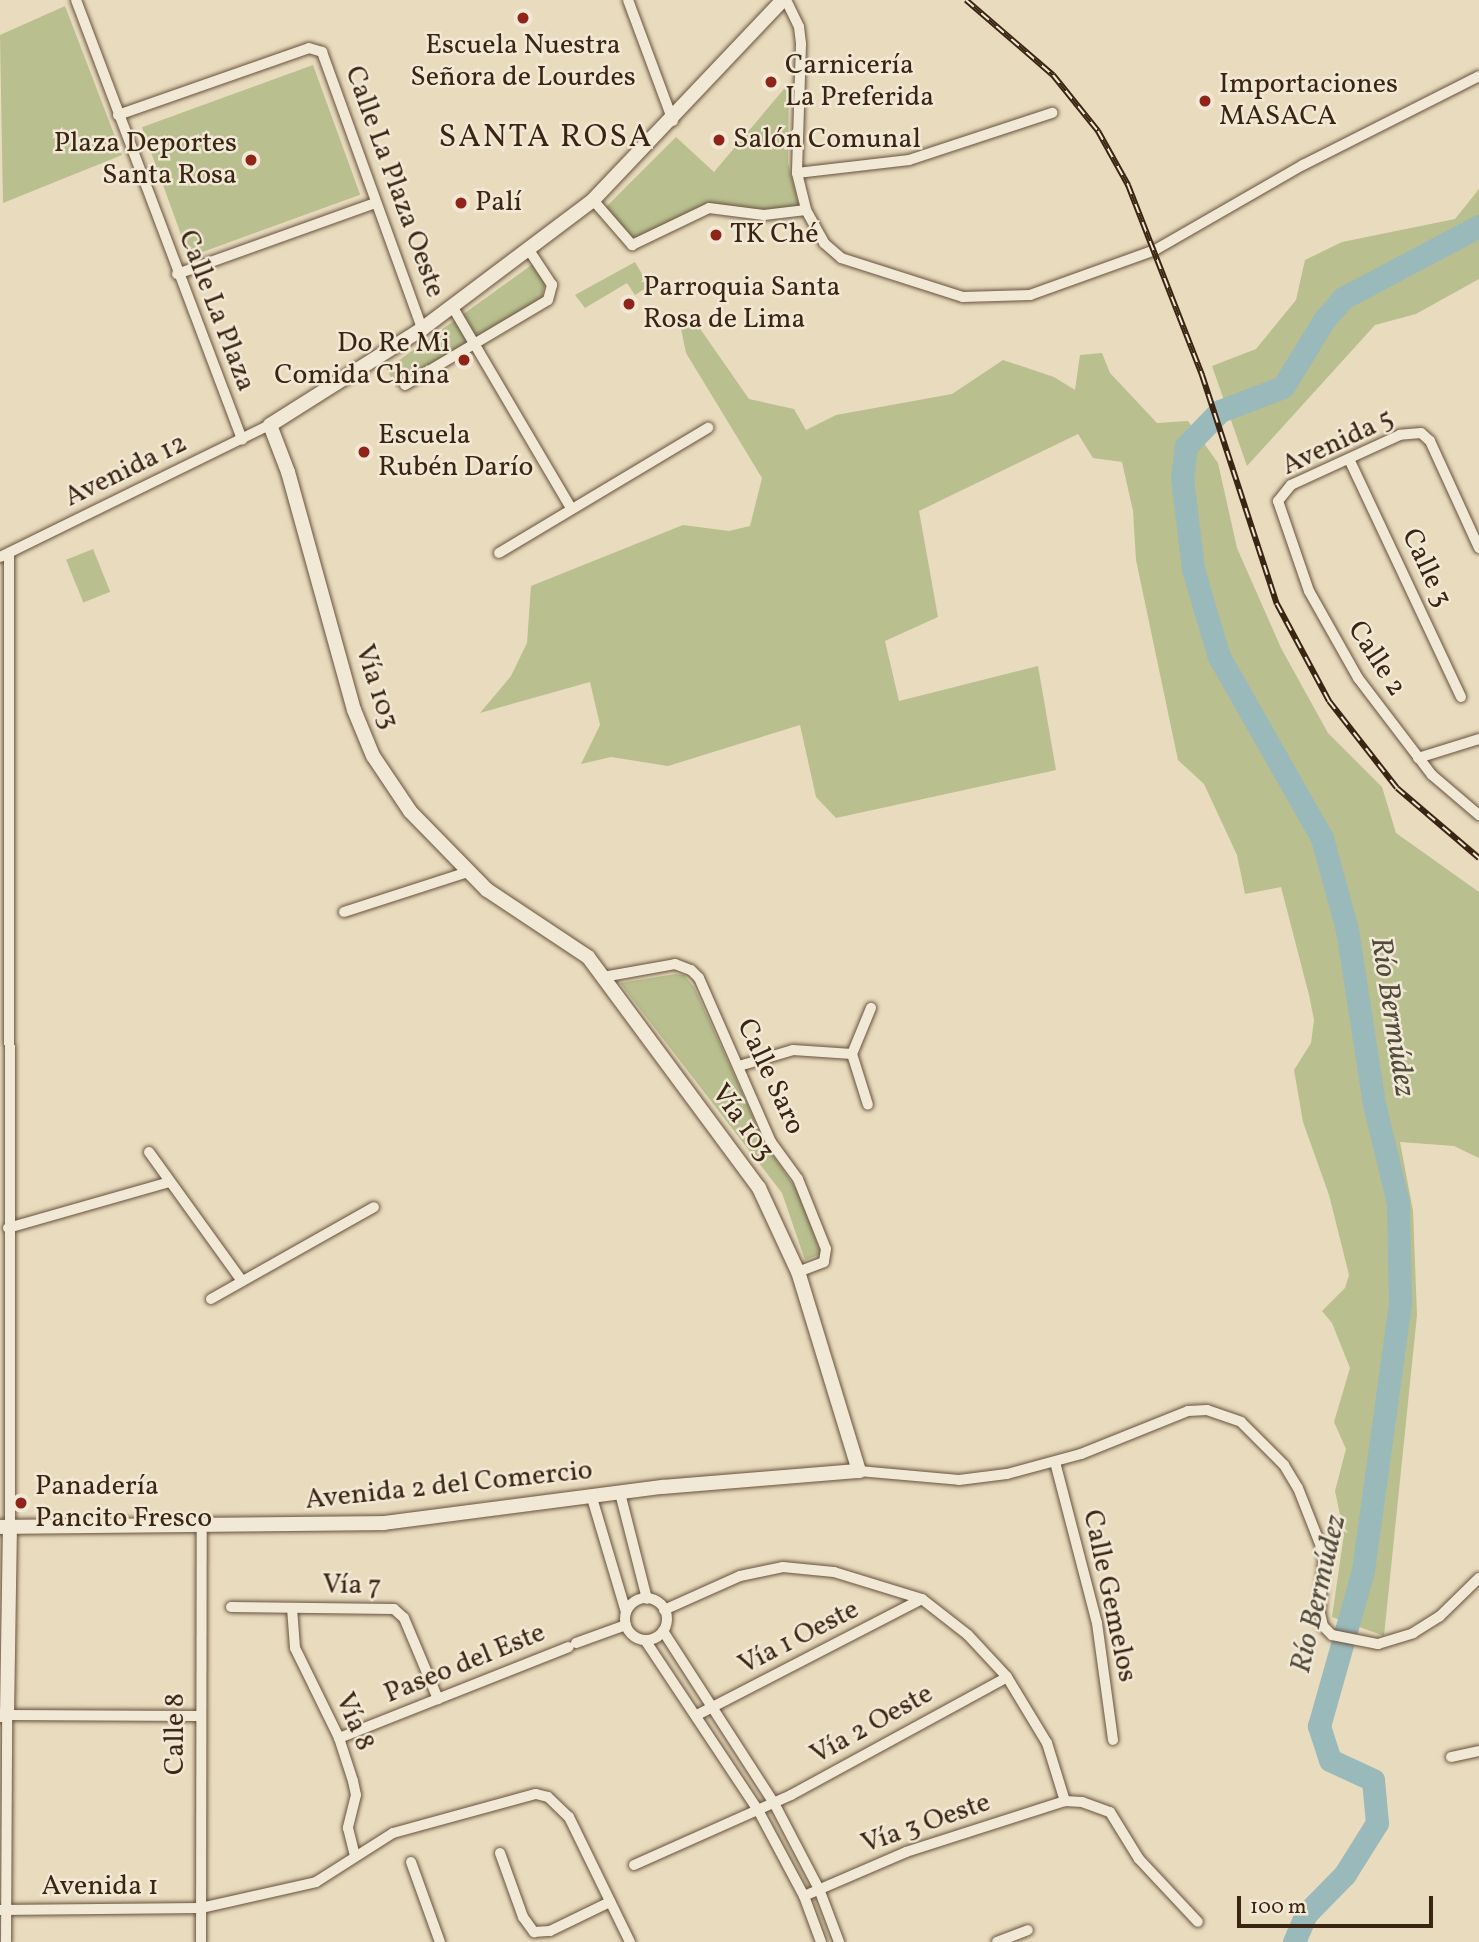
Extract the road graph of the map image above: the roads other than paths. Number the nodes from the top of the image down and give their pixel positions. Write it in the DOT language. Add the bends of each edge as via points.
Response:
graph roads {
  1 [pos="76,0"];
  2 [pos="628,0"];
  3 [pos="784,0"];
  4 [pos="1479,76"];
  5 [pos="1052,113"];
  6 [pos="118,115"];
  7 [pos="673,121"];
  8 [pos="797,173"];
  9 [pos="593,200"];
  10 [pos="374,203"];
  11 [pos="806,210"];
  12 [pos="529,250"];
  13 [pos="177,274"];
  14 [pos="452,306"];
  15 [pos="422,328"];
  16 [pos="475,344"];
  17 [pos="404,385"];
  18 [pos="270,425"];
  19 [pos="708,428"];
  20 [pos="242,440"];
  21 [pos="1349,460"];
  22 [pos="1278,501"];
  23 [pos="571,508"];
  24 [pos="1479,548"];
  25 [pos="499,553"];
  26 [pos="4,555"];
  27 [pos="1461,697"];
  28 [pos="1479,738"];
  29 [pos="1418,758"];
  30 [pos="1479,815"];
  31 [pos="468,872"];
  32 [pos="344,912"];
  33 [pos="3,952"];
  34 [pos="603,977"];
  35 [pos="871,1008"];
  36 [pos="852,1054"];
  37 [pos="739,1066"];
  38 [pos="868,1105"];
  39 [pos="4,1143"];
  40 [pos="149,1152"];
  41 [pos="170,1182"];
  42 [pos="374,1208"];
  43 [pos="8,1228"];
  44 [pos="798,1272"];
  45 [pos="242,1281"];
  46 [pos="211,1299"];
  47 [pos="3,1333"];
  48 [pos="1055,1462"];
  49 [pos="859,1471"];
  50 [pos="620,1493"];
  51 [pos="592,1498"];
  52 [pos="202,1525"];
  53 [pos="5,1527"];
  54 [pos="1479,1578"];
  55 [pos="648,1599"];
  56 [pos="922,1599"];
  57 [pos="231,1607"];
  58 [pos="292,1608"];
  59 [pos="664,1610"];
  60 [pos="626,1612"];
  61 [pos="626,1625"];
  62 [pos="663,1630"];
  63 [pos="645,1640"];
  64 [pos="1007,1677"];
  65 [pos="438,1699"];
  66 [pos="711,1708"];
  67 [pos="4,1715"];
  68 [pos="697,1715"];
  69 [pos="198,1716"];
  70 [pos="339,1738"];
  71 [pos="1113,1740"];
  72 [pos="1479,1751"];
  73 [pos="1451,1756"];
  74 [pos="1065,1801"];
  75 [pos="774,1803"];
  76 [pos="758,1810"];
  77 [pos="500,1853"];
  78 [pos="355,1856"];
  79 [pos="411,1862"];
  80 [pos="634,1865"];
  81 [pos="819,1889"];
  82 [pos="804,1896"];
  83 [pos="610,1902"];
  84 [pos="201,1909"];
  85 [pos="3,1910"];
  86 [pos="1198,1922"];
  87 [pos="1028,1930"];
  88 [pos="6,1942"];
  89 [pos="201,1942"];
  90 [pos="440,1942"];
  91 [pos="630,1942"];
  92 [pos="821,1942"];
  93 [pos="839,1942"];
  94 [pos="997,1942"];
  1 -- 6 [label="street, Calle La Plaza"];
  2 -- 7 [label="street"];
  3 -- 7 [label="main road"];
  3 -- 8 [label="street" via="799,27 801,44"];
  4 -- 11 [label="street" via="1303,164 1155,250 1030,295 963,297 841,258 824,243"];
  5 -- 8 [label="street" via="909,160"];
  6 -- 10 [label="street, Calle La Plaza Oeste" via="309,48 321,52"];
  6 -- 13 [label="street, Calle La Plaza"];
  7 -- 9 [label="main road"];
  8 -- 11 [label="street"];
  9 -- 11 [label="street" via="632,245 709,208 764,215"];
  9 -- 12 [label="main road"];
  10 -- 13 [label="street"];
  10 -- 15 [label="street, Calle La Plaza Oeste"];
  12 -- 14 [label="main road"];
  12 -- 16 [label="street" via="552,285 548,300"];
  13 -- 20 [label="street, Calle La Plaza"];
  14 -- 15 [label="main road"];
  14 -- 16 [label="street"];
  15 -- 18 [label="main road"];
  16 -- 17 [label="street"];
  16 -- 23 [label="street"];
  18 -- 20 [label="street, Avenida 12"];
  18 -- 31 [label="main road, Vía 103" via="288,472 364,737 393,789"];
  19 -- 23 [label="street"];
  20 -- 26 [label="street, Avenida 12"];
  21 -- 22 [label="street, Avenida 5" via="1291,485"];
  21 -- 24 [label="street, Avenida 5" via="1400,435 1421,433 1430,441"];
  21 -- 27 [label="street, Calle 3"];
  22 -- 29 [label="street, Calle 2" via="1309,591 1336,643"];
  23 -- 25 [label="street"];
  26 -- 33 [label="street"];
  28 -- 29 [label="street"];
  29 -- 30 [label="street, Calle 2"];
  31 -- 32 [label="street"];
  31 -- 34 [label="main road, Vía 103" via="503,902 569,940"];
  33 -- 39 [label="street"];
  34 -- 37 [label="street, Calle Saro" via="675,964 691,970"];
  34 -- 44 [label="main road, Vía 103" via="759,1188"];
  35 -- 36 [label="street"];
  36 -- 37 [label="street" via="793,1050"];
  36 -- 38 [label="street"];
  37 -- 44 [label="street, Calle Saro" via="771,1142 798,1179 826,1249 824,1262"];
  39 -- 43 [label="street"];
  40 -- 41 [label="street"];
  41 -- 43 [label="street"];
  41 -- 45 [label="street"];
  42 -- 45 [label="street"];
  43 -- 47 [label="street"];
  44 -- 49 [label="main road, Vía 103"];
  45 -- 46 [label="street"];
  47 -- 53 [label="street"];
  48 -- 49 [label="street" via="959,1480"];
  48 -- 54 [label="street" via="1188,1411 1223,1412 1241,1422 1284,1465 1314,1520 1324,1553 1320,1613 1323,1626 1332,1635 1378,1644 1413,1633 1439,1617"];
  48 -- 71 [label="street, Calle Gemelos" via="1097,1623"];
  49 -- 50 [label="main road, Avenida 2 del Comercio"];
  50 -- 51 [label="main road, Avenida 2 del Comercio"];
  50 -- 55 [label="street"];
  51 -- 52 [label="main road, Avenida 2 del Comercio" via="384,1523"];
  51 -- 60 [label="street"];
  52 -- 53 [label="main road, Avenida 2 del Comercio"];
  52 -- 69 [label="street, Calle 8"];
  53 -- 67 [label="main road"];
  55 -- 59 [label="street"];
  55 -- 60 [label="street" via="635,1602"];
  56 -- 59 [label="street" via="834,1572 783,1567 740,1576"];
  56 -- 64 [label="street" via="968,1635"];
  56 -- 66 [label="street, Vía 1 Oeste"];
  57 -- 58 [label="street"];
  58 -- 65 [label="street, Vía 7" via="394,1609 404,1618"];
  58 -- 70 [label="street, Vía 8" via="295,1648"];
  59 -- 62 [label="street"];
  60 -- 61 [label="street"];
  61 -- 63 [label="street" via="633,1636"];
  61 -- 65 [label="street, Paseo del Este"];
  62 -- 63 [label="street"];
  62 -- 66 [label="street"];
  63 -- 68 [label="street"];
  64 -- 74 [label="street" via="1047,1743"];
  64 -- 75 [label="street, Vía 2 Oeste"];
  65 -- 70 [label="street, Paseo del Este"];
  66 -- 68 [label="street, Vía 1 Oeste"];
  66 -- 75 [label="street"];
  67 -- 69 [label="street"];
  67 -- 85 [label="street"];
  68 -- 76 [label="street"];
  69 -- 84 [label="street, Calle 8"];
  70 -- 78 [label="street, Vía 8" via="355,1788 348,1828"];
  72 -- 73 [label="street"];
  74 -- 81 [label="street, Vía 3 Oeste" via="906,1852"];
  74 -- 86 [label="street" via="1096,1804 1110,1812 1139,1860"];
  75 -- 76 [label="street, Vía 2 Oeste"];
  75 -- 81 [label="street"];
  76 -- 80 [label="street, Vía 2 Oeste"];
  76 -- 82 [label="street"];
  77 -- 83 [label="street" via="523,1917 534,1932 550,1931"];
  78 -- 83 [label="street, Avenida 1" via="393,1833 520,1795 548,1797 569,1816"];
  78 -- 84 [label="street, Avenida 1" via="316,1882"];
  79 -- 90 [label="street"];
  81 -- 82 [label="street, Vía 3 Oeste"];
  81 -- 93 [label="street"];
  82 -- 92 [label="street"];
  83 -- 91 [label="street, Avenida 1"];
  84 -- 85 [label="street, Avenida 1"];
  84 -- 89 [label="street, Calle 8"];
  85 -- 88 [label="street"];
  87 -- 94 [label="street"];
}
